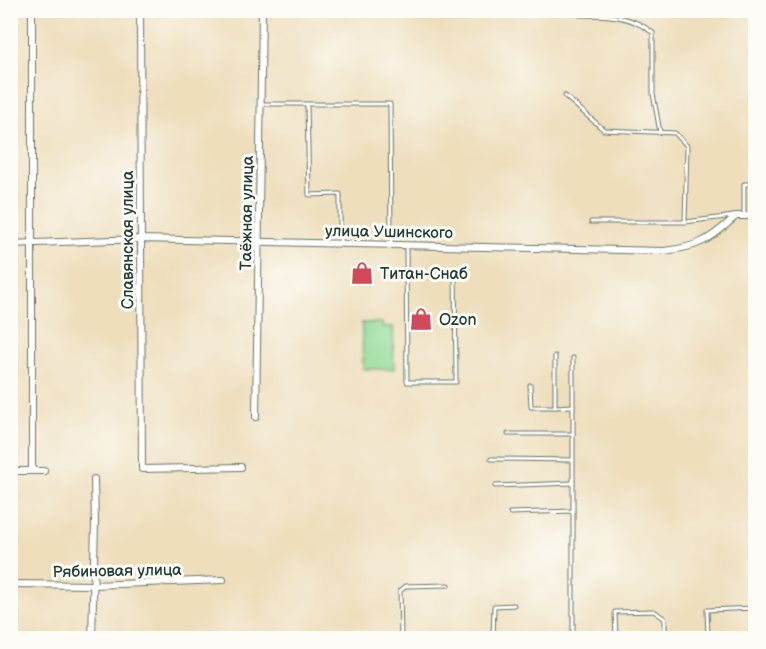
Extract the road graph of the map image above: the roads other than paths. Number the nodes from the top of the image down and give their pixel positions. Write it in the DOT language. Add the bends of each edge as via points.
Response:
graph roads {
  1 [pos="32,10"];
  2 [pos="140,10"];
  3 [pos="262,10"];
  4 [pos="613,13"];
  5 [pos="580,15"];
  6 [pos="565,96"];
  7 [pos="261,104"];
  8 [pos="307,104"];
  9 [pos="660,132"];
  10 [pos="756,184"];
  11 [pos="736,216"];
  12 [pos="744,216"];
  13 [pos="756,216"];
  14 [pos="591,222"];
  15 [pos="685,222"];
  16 [pos="139,239"];
  17 [pos="260,241"];
  18 [pos="32,243"];
  19 [pos="340,243"];
  20 [pos="10,244"];
  21 [pos="391,244"];
  22 [pos="406,245"];
  23 [pos="455,269"];
  24 [pos="555,356"];
  25 [pos="573,358"];
  26 [pos="530,385"];
  27 [pos="573,406"];
  28 [pos="555,407"];
  29 [pos="256,417"];
  30 [pos="508,434"];
  31 [pos="573,434"];
  32 [pos="491,459"];
  33 [pos="573,460"];
  34 [pos="241,467"];
  35 [pos="10,471"];
  36 [pos="32,471"];
  37 [pos="44,471"];
  38 [pos="94,479"];
  39 [pos="573,483"];
  40 [pos="495,486"];
  41 [pos="573,511"];
  42 [pos="510,513"];
  43 [pos="222,580"];
  44 [pos="12,584"];
  45 [pos="93,585"];
  46 [pos="448,585"];
  47 [pos="514,605"];
  48 [pos="756,608"];
  49 [pos="92,639"];
  50 [pos="401,639"];
  51 [pos="494,639"];
  52 [pos="573,639"];
  53 [pos="616,639"];
  54 [pos="665,639"];
  55 [pos="708,639"];
  1 -- 18 [label="street"];
  2 -- 16 [label="street, Славянская улица"];
  3 -- 7 [label="street, Таёжная улица"];
  4 -- 5 [label="lane"];
  4 -- 9 [label="lane" via="639,22 653,33 653,94"];
  6 -- 9 [label="lane" via="604,130"];
  7 -- 8 [label="lane"];
  7 -- 17 [label="street, Таёжная улица"];
  8 -- 19 [label="lane" via="309,195 340,194"];
  8 -- 21 [label="lane" via="390,104"];
  9 -- 15 [label="lane" via="675,133 687,146"];
  10 -- 12 [label="lane" via="744,184"];
  11 -- 12 [label="street"];
  11 -- 15 [label="lane"];
  11 -- 22 [label="street, улица Ушинского" via="712,238 691,248 664,251"];
  12 -- 13 [label="street"];
  14 -- 15 [label="lane"];
  16 -- 17 [label="street, улица Ушинского"];
  16 -- 18 [label="street, улица Ушинского"];
  16 -- 34 [label="street, Славянская улица" via="142,469"];
  17 -- 19 [label="street, улица Ушинского"];
  17 -- 29 [label="street, Таёжная улица"];
  18 -- 20 [label="street, улица Ушинского"];
  18 -- 36 [label="street"];
  19 -- 21 [label="street, улица Ушинского"];
  21 -- 22 [label="street, улица Ушинского"];
  22 -- 23 [label="lane" via="407,382 456,382"];
  24 -- 28 [label="lane"];
  25 -- 27 [label="lane"];
  26 -- 28 [label="lane" via="531,407"];
  27 -- 28 [label="lane"];
  27 -- 31 [label="lane"];
  30 -- 31 [label="lane"];
  31 -- 33 [label="lane"];
  32 -- 33 [label="lane"];
  33 -- 39 [label="lane"];
  35 -- 36 [label="street"];
  36 -- 37 [label="street"];
  38 -- 45 [label="street"];
  39 -- 40 [label="lane"];
  39 -- 41 [label="lane"];
  41 -- 42 [label="lane"];
  41 -- 52 [label="lane"];
  43 -- 45 [label="street, Рябиновая улица"];
  44 -- 45 [label="street, Рябиновая улица"];
  45 -- 49 [label="street"];
  46 -- 50 [label="lane" via="406,586 400,591"];
  47 -- 51 [label="lane" via="494,606"];
  48 -- 55 [label="lane" via="707,610"];
  53 -- 54 [label="lane" via="615,612 654,611 665,619"];
}
